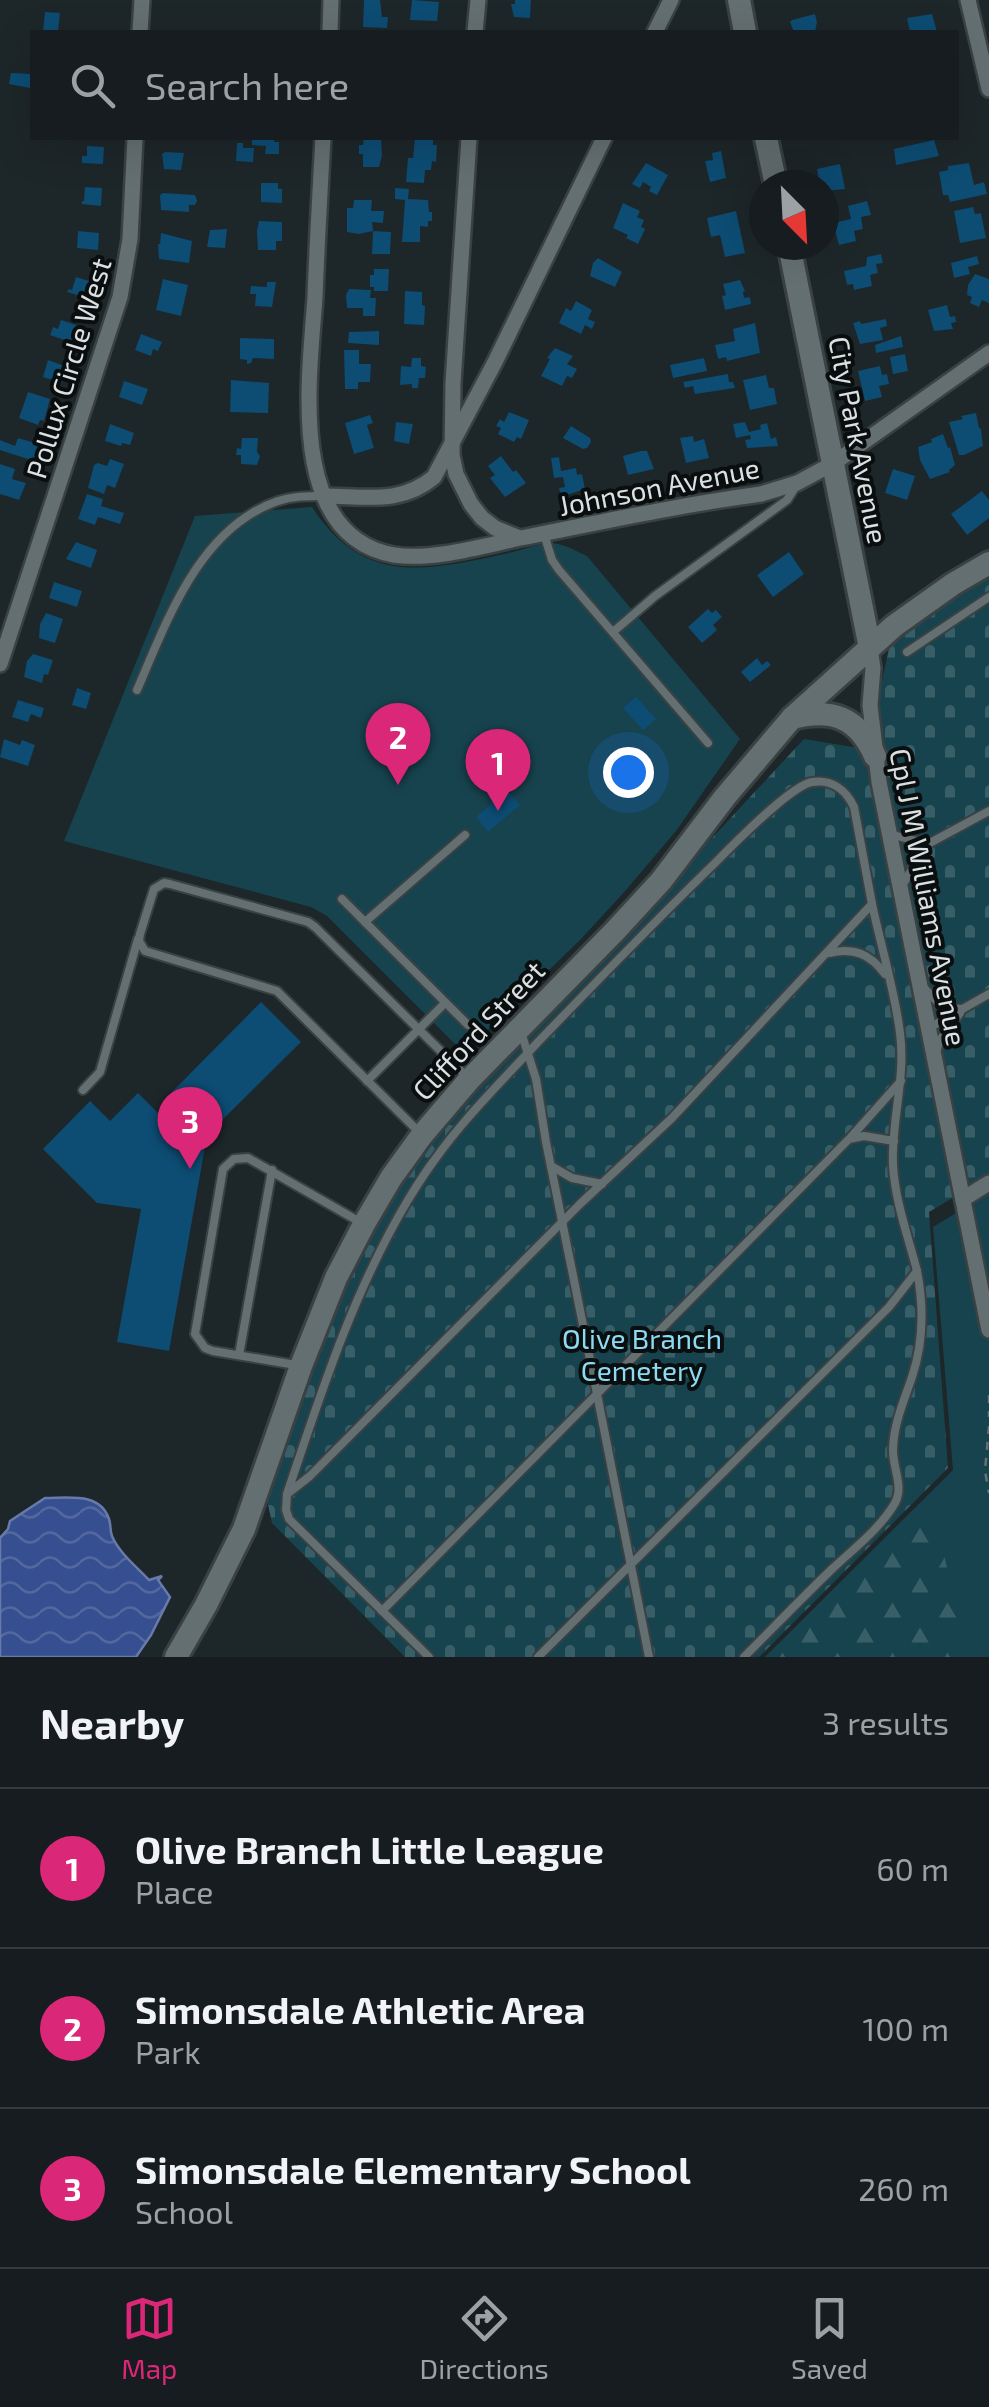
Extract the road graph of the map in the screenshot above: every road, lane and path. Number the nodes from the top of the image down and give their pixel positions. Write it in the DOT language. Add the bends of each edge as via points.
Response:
graph roads {
  1 [pos="142,0"];
  2 [pos="332,0"];
  3 [pos="478,0"];
  4 [pos="671,0"];
  5 [pos="739,0"];
  6 [pos="968,0"];
  7 [pos="140,30"];
  8 [pos="330,30"];
  9 [pos="476,30"];
  10 [pos="656,30"];
  11 [pos="746,30"];
  12 [pos="989,89"];
  13 [pos="134,140"];
  14 [pos="323,140"];
  15 [pos="469,140"];
  16 [pos="603,140"];
  17 [pos="766,140"];
  18 [pos="773,170"];
  19 [pos="793,260"];
  20 [pos="989,353"];
  21 [pos="452,443"];
  22 [pos="834,463"];
  23 [pos="797,483"];
  24 [pos="324,496"];
  25 [pos="544,534"];
  26 [pos="521,538"];
  27 [pos="989,563"];
  28 [pos="989,597"];
  29 [pos="613,632"];
  30 [pos="870,648"];
  31 [pos="908,652"];
  32 [pos="0,664"];
  33 [pos="137,690"];
  34 [pos="792,718"];
  35 [pos="708,743"];
  36 [pos="876,756"];
  37 [pos="989,811"];
  38 [pos="889,834"];
  39 [pos="465,836"];
  40 [pos="928,844"];
  41 [pos="900,890"];
  42 [pos="342,899"];
  43 [pos="872,904"];
  44 [pos="365,922"];
  45 [pos="140,934"];
  46 [pos="825,954"];
  47 [pos="888,978"];
  48 [pos="919,982"];
  49 [pos="989,994"];
  50 [pos="445,1003"];
  51 [pos="962,1010"];
  52 [pos="468,1024"];
  53 [pos="519,1028"];
  54 [pos="929,1028"];
  55 [pos="419,1030"];
  56 [pos="529,1052"];
  57 [pos="934,1058"];
  58 [pos="469,1080"];
  59 [pos="368,1081"];
  60 [pos="901,1081"];
  61 [pos="83,1090"];
  62 [pos="422,1134"];
  63 [pos="849,1139"];
  64 [pos="894,1141"];
  65 [pos="551,1166"];
  66 [pos="272,1170"];
  67 [pos="989,1183"];
  68 [pos="602,1184"];
  69 [pos="963,1199"];
  70 [pos="563,1222"];
  71 [pos="364,1224"];
  72 [pos="917,1271"];
  73 [pos="989,1330"];
  74 [pos="239,1355"];
  75 [pos="301,1366"];
  76 [pos="597,1394"];
  77 [pos="989,1395"];
  78 [pos="989,1417"];
  79 [pos="989,1426"];
  80 [pos="288,1494"];
  81 [pos="989,1494"];
  82 [pos="629,1565"];
  83 [pos="382,1611"];
  84 [pos="176,1657"];
  85 [pos="429,1657"];
  86 [pos="538,1657"];
  87 [pos="648,1657"];
  88 [pos="744,1657"];
  1 -- 7 [label="street"];
  2 -- 8 [label="street"];
  3 -- 9 [label="street"];
  4 -- 10 [label="street"];
  5 -- 11 [label="street"];
  6 -- 12 [label="street"];
  13 -- 32 [label="street, Pollux Circle West" via="120,297"];
  14 -- 24 [label="street" via="308,389"];
  15 -- 21 [label="street"];
  16 -- 21 [label="street"];
  17 -- 18 [label="street"];
  19 -- 22 [label="street, City Park Avenue"];
  20 -- 22 [label="street, Johnson Avenue"];
  21 -- 24 [label="street" via="434,477 408,494"];
  21 -- 26 [label="street" via="470,504 496,528"];
  22 -- 23 [label="street, Johnson Avenue"];
  22 -- 30 [label="street, City Park Avenue"];
  23 -- 25 [label="street, Johnson Avenue"];
  23 -- 29 [label="lane" via="787,500"];
  24 -- 26 [label="street, Johnson Avenue" via="357,540 396,556"];
  24 -- 33 [label="lane" via="280,500 224,536 172,611"];
  25 -- 26 [label="street, Johnson Avenue"];
  25 -- 29 [label="lane" via="558,570"];
  27 -- 30 [label="street, Clifford Street"];
  28 -- 31 [label="lane"];
  29 -- 35 [label="lane"];
  30 -- 34 [label="street, Clifford Street"];
  30 -- 36 [label="street, Cpl J M Williams Avenue"];
  34 -- 36 [label="street" via="821,714 847,720"];
  34 -- 53 [label="street, Clifford Street" via="661,880"];
  36 -- 38 [label="street, Cpl J M Williams Avenue"];
  37 -- 40 [label="lane"];
  38 -- 40 [label="lane"];
  38 -- 41 [label="street, Cpl J M Williams Avenue"];
  39 -- 44 [label="lane"];
  40 -- 41 [label="lane"];
  41 -- 48 [label="street, Cpl J M Williams Avenue"];
  42 -- 44 [label="lane"];
  43 -- 46 [label="lane"];
  43 -- 47 [label="lane"];
  43 -- 56 [label="lane" via="849,797 825,782 801,786 688,889"];
  44 -- 50 [label="lane"];
  45 -- 55 [label="lane" via="151,895 164,884 308,922"];
  45 -- 59 [label="lane" via="151,954 276,991"];
  45 -- 61 [label="lane" via="100,1072"];
  46 -- 47 [label="lane" via="851,950 868,956"];
  46 -- 68 [label="lane"];
  47 -- 60 [label="lane"];
  48 -- 51 [label="lane" via="943,1008"];
  48 -- 54 [label="street, Cpl J M Williams Avenue"];
  49 -- 51 [label="lane"];
  50 -- 52 [label="lane"];
  50 -- 55 [label="lane"];
  51 -- 54 [label="lane"];
  51 -- 57 [label="lane"];
  53 -- 56 [label="lane"];
  53 -- 58 [label="street, Clifford Street"];
  54 -- 57 [label="street, Cpl J M Williams Avenue"];
  55 -- 58 [label="lane"];
  55 -- 59 [label="lane"];
  56 -- 65 [label="lane"];
  56 -- 80 [label="lane" via="433,1161 375,1259"];
  57 -- 69 [label="street, Cpl J M Williams Avenue"];
  58 -- 62 [label="street, Clifford Street"];
  59 -- 62 [label="lane"];
  60 -- 63 [label="lane"];
  60 -- 64 [label="lane"];
  62 -- 71 [label="street, Clifford Street"];
  63 -- 64 [label="lane"];
  63 -- 76 [label="lane"];
  64 -- 72 [label="lane" via="900,1206"];
  65 -- 68 [label="lane"];
  65 -- 70 [label="lane"];
  66 -- 71 [label="lane"];
  66 -- 74 [label="lane"];
  66 -- 74 [label="lane" via="241,1157 228,1164 208,1250 195,1334 205,1348"];
  67 -- 69 [label="street"];
  68 -- 70 [label="lane"];
  69 -- 73 [label="street, Cpl J M Williams Avenue"];
  70 -- 76 [label="lane"];
  70 -- 80 [label="lane"];
  71 -- 75 [label="street, Clifford Street"];
  72 -- 82 [label="lane"];
  72 -- 88 [label="lane" via="922,1327 895,1433 898,1497"];
  74 -- 75 [label="lane"];
  75 -- 84 [label="street, Clifford Street" via="244,1529"];
  76 -- 82 [label="lane"];
  76 -- 83 [label="lane"];
  77 -- 78 [label="path"];
  79 -- 81 [label="path"];
  80 -- 83 [label="lane" via="289,1519"];
  82 -- 86 [label="lane"];
  82 -- 87 [label="lane"];
  83 -- 85 [label="lane"];
}
